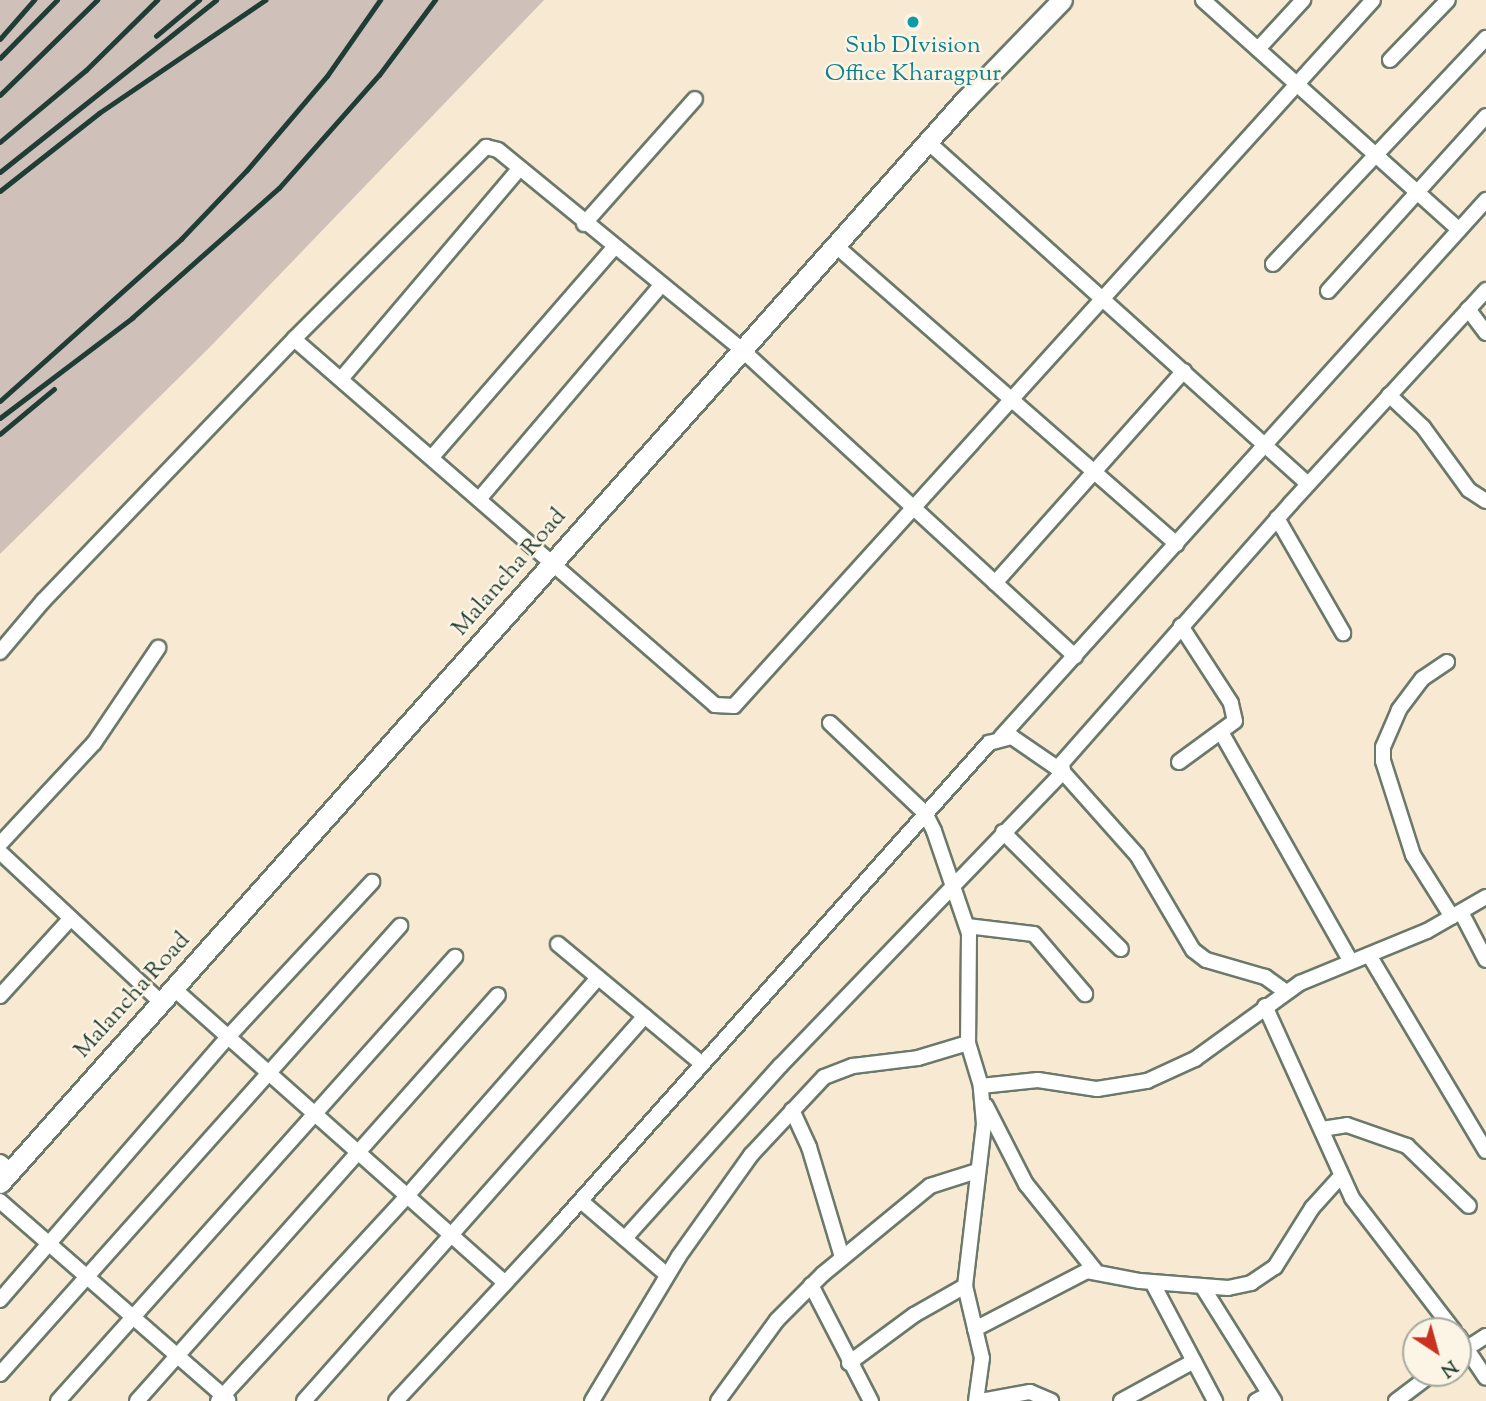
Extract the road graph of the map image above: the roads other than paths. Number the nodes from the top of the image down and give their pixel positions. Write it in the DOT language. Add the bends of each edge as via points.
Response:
graph roads {
  1 [pos="1062,0"];
  2 [pos="1203,0"];
  3 [pos="1303,0"];
  4 [pos="1373,0"];
  5 [pos="1448,0"];
  6 [pos="1486,38"];
  7 [pos="1258,49"];
  8 [pos="1390,60"];
  9 [pos="1297,85"];
  10 [pos="695,99"];
  11 [pos="1486,116"];
  12 [pos="928,142"];
  13 [pos="1377,157"];
  14 [pos="519,169"];
  15 [pos="1416,192"];
  16 [pos="1486,200"];
  17 [pos="584,224"];
  18 [pos="1459,230"];
  19 [pos="835,245"];
  20 [pos="614,248"];
  21 [pos="1273,264"];
  22 [pos="661,285"];
  23 [pos="1328,291"];
  24 [pos="1485,292"];
  25 [pos="1104,300"];
  26 [pos="1468,309"];
  27 [pos="1486,333"];
  28 [pos="294,339"];
  29 [pos="741,349"];
  30 [pos="1184,371"];
  31 [pos="341,379"];
  32 [pos="1389,395"];
  33 [pos="1012,400"];
  34 [pos="1267,446"];
  35 [pos="432,457"];
  36 [pos="1094,471"];
  37 [pos="1308,484"];
  38 [pos="480,498"];
  39 [pos="1486,501"];
  40 [pos="914,508"];
  41 [pos="1277,518"];
  42 [pos="1177,544"];
  43 [pos="554,561"];
  44 [pos="995,583"];
  45 [pos="1181,626"];
  46 [pos="1343,633"];
  47 [pos="158,648"];
  48 [pos="0,652"];
  49 [pos="1075,656"];
  50 [pos="1447,662"];
  51 [pos="830,723"];
  52 [pos="1220,732"];
  53 [pos="1001,737"];
  54 [pos="1179,762"];
  55 [pos="1063,772"];
  56 [pos="925,813"];
  57 [pos="1003,832"];
  58 [pos="0,844"];
  59 [pos="0,852"];
  60 [pos="372,881"];
  61 [pos="950,885"];
  62 [pos="1486,897"];
  63 [pos="1456,914"];
  64 [pos="71,918"];
  65 [pos="400,926"];
  66 [pos="967,926"];
  67 [pos="558,944"];
  68 [pos="1121,949"];
  69 [pos="1369,955"];
  70 [pos="455,957"];
  71 [pos="1486,960"];
  72 [pos="1351,962"];
  73 [pos="598,978"];
  74 [pos="1286,992"];
  75 [pos="1085,994"];
  76 [pos="167,995"];
  77 [pos="498,995"];
  78 [pos="0,996"];
  79 [pos="1265,1006"];
  80 [pos="645,1016"];
  81 [pos="228,1037"];
  82 [pos="968,1043"];
  83 [pos="702,1064"];
  84 [pos="268,1072"];
  85 [pos="981,1086"];
  86 [pos="985,1104"];
  87 [pos="792,1110"];
  88 [pos="316,1115"];
  89 [pos="1322,1129"];
  90 [pos="1486,1151"];
  91 [pos="358,1153"];
  92 [pos="977,1171"];
  93 [pos="4,1172"];
  94 [pos="1340,1177"];
  95 [pos="407,1196"];
  96 [pos="0,1200"];
  97 [pos="581,1201"];
  98 [pos="1469,1206"];
  99 [pos="452,1236"];
  100 [pos="625,1238"];
  101 [pos="49,1244"];
  102 [pos="842,1257"];
  103 [pos="1095,1270"];
  104 [pos="667,1275"];
  105 [pos="88,1278"];
  106 [pos="1152,1282"];
  107 [pos="505,1283"];
  108 [pos="811,1285"];
  109 [pos="965,1286"];
  110 [pos="1202,1286"];
  111 [pos="0,1300"];
  112 [pos="132,1317"];
  113 [pos="1443,1317"];
  114 [pos="975,1329"];
  115 [pos="178,1356"];
  116 [pos="1472,1360"];
  117 [pos="1194,1362"];
  118 [pos="849,1363"];
  119 [pos="0,1374"];
  120 [pos="1486,1378"];
  121 [pos="1414,1387"];
  122 [pos="223,1399"];
  123 [pos="1266,1399"];
  124 [pos="58,1401"];
  125 [pos="137,1401"];
  126 [pos="304,1401"];
  127 [pos="396,1401"];
  128 [pos="592,1401"];
  129 [pos="718,1401"];
  130 [pos="871,1401"];
  131 [pos="978,1401"];
  132 [pos="1051,1401"];
  133 [pos="1121,1401"];
  134 [pos="1215,1401"];
  135 [pos="1395,1401"];
  1 -- 12 [label="main road, Malancha Road"];
  2 -- 7 [label="street"];
  3 -- 7 [label="street"];
  4 -- 9 [label="street"];
  5 -- 8 [label="street"];
  6 -- 13 [label="street"];
  7 -- 9 [label="street"];
  9 -- 13 [label="street"];
  9 -- 25 [label="street"];
  10 -- 17 [label="street"];
  11 -- 15 [label="street"];
  12 -- 19 [label="main road, Malancha Road"];
  12 -- 25 [label="street"];
  13 -- 15 [label="street"];
  13 -- 21 [label="street"];
  14 -- 17 [label="street"];
  14 -- 28 [label="street" via="498,150 486,147 477,151"];
  14 -- 31 [label="street"];
  15 -- 18 [label="street"];
  15 -- 23 [label="street"];
  16 -- 18 [label="street"];
  17 -- 20 [label="street"];
  18 -- 34 [label="street"];
  19 -- 29 [label="main road, Malancha Road"];
  19 -- 33 [label="street"];
  20 -- 22 [label="street"];
  20 -- 35 [label="street"];
  22 -- 29 [label="street"];
  22 -- 38 [label="street"];
  24 -- 26 [label="street"];
  25 -- 30 [label="street"];
  25 -- 33 [label="street"];
  26 -- 27 [label="street"];
  26 -- 32 [label="street"];
  28 -- 31 [label="street"];
  28 -- 48 [label="street" via="43,601"];
  29 -- 40 [label="street"];
  29 -- 43 [label="main road, Malancha Road"];
  30 -- 34 [label="street"];
  30 -- 36 [label="street"];
  31 -- 35 [label="street"];
  32 -- 37 [label="street"];
  32 -- 39 [label="street" via="1423,427 1469,490"];
  33 -- 36 [label="street"];
  33 -- 40 [label="street"];
  34 -- 37 [label="street"];
  34 -- 42 [label="street"];
  35 -- 38 [label="street"];
  36 -- 42 [label="street"];
  36 -- 44 [label="street"];
  37 -- 41 [label="street"];
  38 -- 43 [label="street"];
  40 -- 43 [label="street" via="741,700 725,709 715,705"];
  40 -- 44 [label="street"];
  41 -- 45 [label="street"];
  41 -- 46 [label="street"];
  42 -- 49 [label="street"];
  43 -- 76 [label="main road, Malancha Road"];
  44 -- 49 [label="street"];
  45 -- 52 [label="street" via="1235,713 1235,721"];
  45 -- 55 [label="street" via="1068,755"];
  47 -- 58 [label="street" via="94,743"];
  49 -- 53 [label="street"];
  50 -- 63 [label="street" via="1422,679 1399,710 1383,761 1408,842"];
  51 -- 56 [label="street"];
  52 -- 54 [label="street"];
  52 -- 72 [label="street"];
  53 -- 55 [label="street" via="1026,744"];
  53 -- 56 [label="street" via="989,743"];
  55 -- 57 [label="street"];
  55 -- 74 [label="street" via="1137,855 1192,950 1206,960 1265,977"];
  56 -- 61 [label="street"];
  56 -- 83 [label="street"];
  57 -- 61 [label="street"];
  57 -- 68 [label="street"];
  59 -- 64 [label="street"];
  60 -- 81 [label="street"];
  61 -- 66 [label="street"];
  61 -- 100 [label="street"];
  62 -- 63 [label="street"];
  63 -- 69 [label="street"];
  63 -- 71 [label="street"];
  64 -- 76 [label="street"];
  64 -- 78 [label="street"];
  65 -- 84 [label="street"];
  66 -- 75 [label="street" via="1034,934"];
  66 -- 82 [label="street"];
  67 -- 73 [label="street"];
  69 -- 72 [label="street"];
  69 -- 90 [label="street"];
  70 -- 88 [label="street"];
  72 -- 74 [label="street"];
  73 -- 80 [label="street"];
  73 -- 95 [label="street"];
  74 -- 79 [label="street"];
  76 -- 81 [label="street"];
  76 -- 93 [label="main road, Malancha Road"];
  77 -- 91 [label="street"];
  79 -- 85 [label="street" via="1195,1059 1147,1081 1097,1089 1038,1080"];
  79 -- 89 [label="street"];
  80 -- 83 [label="street"];
  80 -- 99 [label="street"];
  81 -- 84 [label="street"];
  81 -- 101 [label="street"];
  82 -- 85 [label="street"];
  82 -- 87 [label="street" via="918,1058 835,1071"];
  83 -- 97 [label="street"];
  84 -- 88 [label="street"];
  84 -- 105 [label="street"];
  85 -- 86 [label="street"];
  86 -- 92 [label="street"];
  86 -- 103 [label="street" via="1026,1184"];
  87 -- 102 [label="street" via="809,1147"];
  87 -- 104 [label="street" via="751,1155"];
  88 -- 91 [label="street"];
  88 -- 112 [label="street"];
  89 -- 94 [label="street"];
  89 -- 98 [label="street" via="1347,1125 1408,1146"];
  91 -- 95 [label="street"];
  91 -- 115 [label="street"];
  92 -- 102 [label="street" via="930,1186"];
  92 -- 109 [label="street"];
  94 -- 110 [label="street" via="1312,1208 1268,1274 1239,1287"];
  94 -- 113 [label="street" via="1378,1236"];
  95 -- 99 [label="street"];
  95 -- 122 [label="street"];
  96 -- 101 [label="street"];
  97 -- 100 [label="street"];
  97 -- 107 [label="street"];
  99 -- 107 [label="street"];
  99 -- 126 [label="street"];
  100 -- 104 [label="street"];
  101 -- 105 [label="street"];
  101 -- 111 [label="street"];
  102 -- 108 [label="street"];
  103 -- 106 [label="street"];
  103 -- 114 [label="street" via="1076,1275"];
  104 -- 128 [label="street"];
  105 -- 112 [label="street"];
  105 -- 119 [label="street"];
  106 -- 110 [label="street"];
  106 -- 117 [label="street"];
  107 -- 127 [label="street"];
  108 -- 118 [label="street"];
  108 -- 129 [label="street" via="741,1364"];
  109 -- 114 [label="street"];
  109 -- 118 [label="street" via="914,1315"];
  110 -- 123 [label="street"];
  112 -- 115 [label="street"];
  112 -- 124 [label="street"];
  114 -- 131 [label="street" via="983,1376"];
  115 -- 122 [label="street"];
  115 -- 125 [label="street"];
  116 -- 120 [label="street"];
  117 -- 133 [label="street"];
  117 -- 134 [label="street"];
  118 -- 130 [label="street"];
  121 -- 135 [label="street"];
  131 -- 132 [label="street" via="1030,1392"];
}
